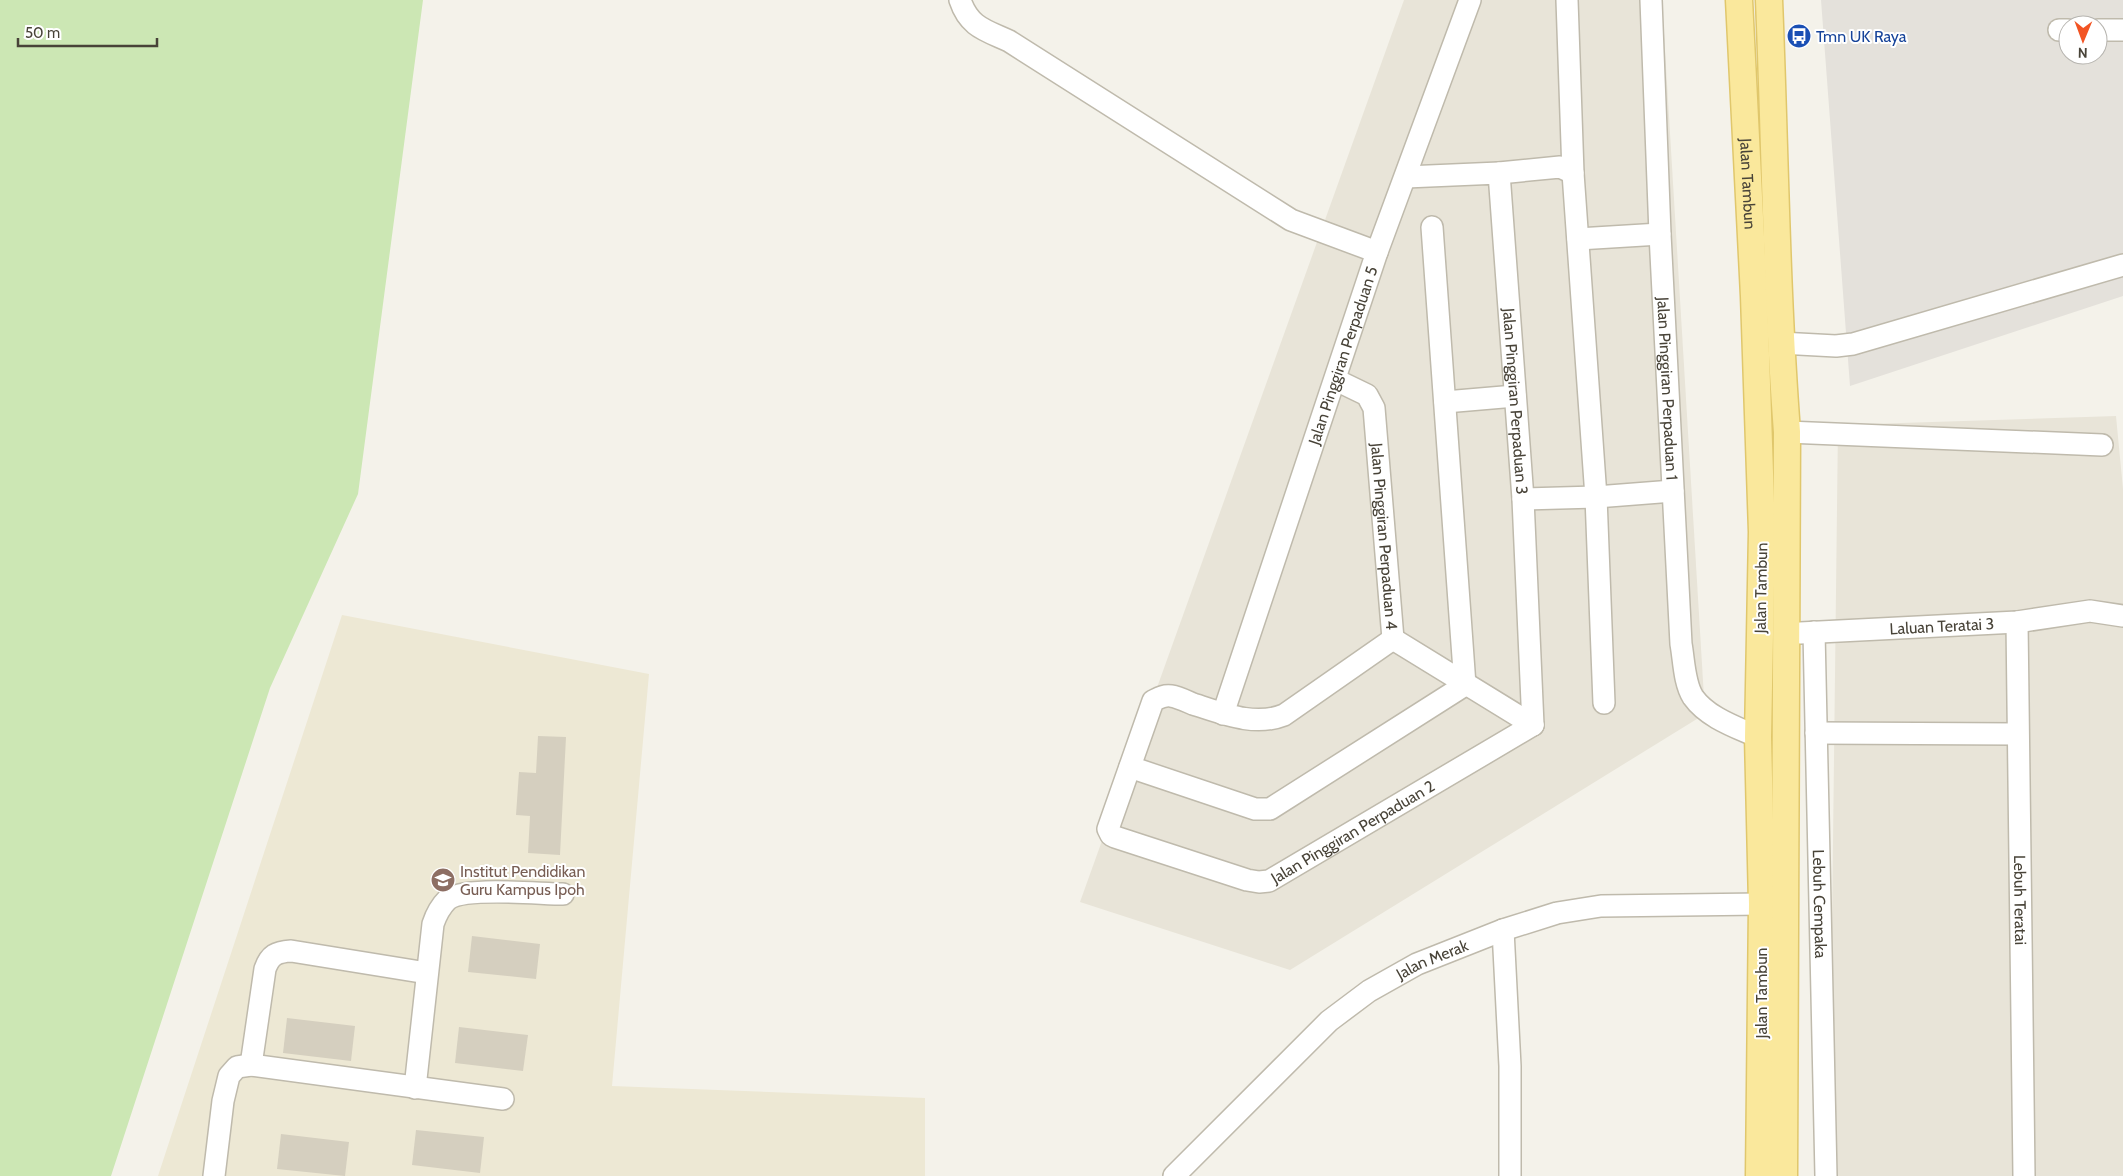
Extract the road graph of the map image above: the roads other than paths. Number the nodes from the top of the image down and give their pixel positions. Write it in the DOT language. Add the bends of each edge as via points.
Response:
graph roads {
  1 [pos="960,0"];
  2 [pos="1470,0"];
  3 [pos="1567,0"];
  4 [pos="1650,0"];
  5 [pos="1739,0"];
  6 [pos="1748,0"];
  7 [pos="1769,0"];
  8 [pos="2108,30"];
  9 [pos="2123,30"];
  10 [pos="1747,155"];
  11 [pos="1499,172"];
  12 [pos="1573,173"];
  13 [pos="1406,177"];
  14 [pos="1432,227"];
  15 [pos="1660,234"];
  16 [pos="1578,239"];
  17 [pos="1377,252"];
  18 [pos="2123,265"];
  19 [pos="1753,277"];
  20 [pos="1780,343"];
  21 [pos="1336,380"];
  22 [pos="1515,396"];
  23 [pos="1445,402"];
  24 [pos="1787,432"];
  25 [pos="2102,445"];
  26 [pos="1761,480"];
  27 [pos="1673,491"];
  28 [pos="1596,497"];
  29 [pos="1523,499"];
  30 [pos="2123,616"];
  31 [pos="2017,622"];
  32 [pos="1814,632"];
  33 [pos="1760,633"];
  34 [pos="1786,633"];
  35 [pos="1393,639"];
  36 [pos="1465,685"];
  37 [pos="1604,702"];
  38 [pos="1224,714"];
  39 [pos="1533,725"];
  40 [pos="1816,733"];
  41 [pos="2017,734"];
  42 [pos="1758,737"];
  43 [pos="1130,767"];
  44 [pos="563,894"];
  45 [pos="1762,904"];
  46 [pos="1503,930"];
  47 [pos="427,973"];
  48 [pos="251,1065"];
  49 [pos="415,1088"];
  50 [pos="503,1099"];
  51 [pos="214,1176"];
  52 [pos="1174,1176"];
  53 [pos="1510,1176"];
  54 [pos="1759,1176"];
  55 [pos="1784,1176"];
  56 [pos="1826,1176"];
  57 [pos="2024,1176"];
  1 -- 17 [label="street" via="966,17 983,29 1009,40 1291,220"];
  2 -- 13 [label="street, Jalan Pinggiran Perpaduan 5"];
  3 -- 12 [label="street"];
  4 -- 15 [label="street, Jalan Pinggiran Perpaduan 1"];
  5 -- 10 [label="main road, Jalan Tambun"];
  6 -- 10 [label="main road"];
  7 -- 20 [label="main road, Jalan Tambun"];
  8 -- 9 [label="street"];
  10 -- 19 [label="main road, Jalan Tambun"];
  11 -- 12 [label="street" via="1560,167"];
  11 -- 13 [label="street"];
  11 -- 22 [label="street, Jalan Pinggiran Perpaduan 3"];
  12 -- 16 [label="street"];
  13 -- 17 [label="street, Jalan Pinggiran Perpaduan 5"];
  14 -- 23 [label="street"];
  15 -- 16 [label="street"];
  15 -- 27 [label="street, Jalan Pinggiran Perpaduan 1"];
  16 -- 28 [label="street"];
  17 -- 21 [label="street, Jalan Pinggiran Perpaduan 5"];
  18 -- 20 [label="street" via="1852,344"];
  19 -- 20 [label="main road" via="1766,329"];
  19 -- 26 [label="main road, Jalan Tambun"];
  20 -- 24 [label="main road, Jalan Tambun"];
  20 -- 26 [label="main road" via="1766,350 1762,361 1764,456"];
  21 -- 35 [label="street, Jalan Pinggiran Perpaduan 4" via="1366,395 1374,408"];
  21 -- 38 [label="street, Jalan Pinggiran Perpaduan 5"];
  22 -- 23 [label="street"];
  22 -- 29 [label="street, Jalan Pinggiran Perpaduan 3"];
  23 -- 36 [label="street"];
  24 -- 25 [label="street"];
  24 -- 34 [label="main road, Jalan Tambun"];
  26 -- 33 [label="main road, Jalan Tambun"];
  27 -- 28 [label="street"];
  27 -- 42 [label="street, Jalan Pinggiran Perpaduan 1" via="1681,644 1692,696 1706,711"];
  28 -- 29 [label="street"];
  28 -- 37 [label="street"];
  29 -- 39 [label="street, Jalan Pinggiran Perpaduan 3"];
  30 -- 31 [label="street, Laluan Teratai 3" via="2090,611"];
  31 -- 32 [label="street, Laluan Teratai 3"];
  31 -- 41 [label="street, Lebuh Teratai"];
  32 -- 34 [label="street, Laluan Teratai 3"];
  32 -- 40 [label="street, Lebuh Cempaka"];
  33 -- 34 [label="street, Laluan Teratai 3"];
  33 -- 42 [label="main road, Jalan Tambun"];
  34 -- 55 [label="main road, Jalan Tambun"];
  35 -- 36 [label="street"];
  35 -- 38 [label="street, Jalan Pinggiran Perpaduan 4" via="1284,715 1260,721"];
  36 -- 39 [label="street"];
  36 -- 43 [label="street" via="1270,809 1255,809"];
  38 -- 43 [label="street, Jalan Pinggiran Perpaduan 2" via="1172,696 1153,701"];
  39 -- 43 [label="street, Jalan Pinggiran Perpaduan 2" via="1269,881 1259,882 1111,835 1108,829"];
  40 -- 41 [label="street"];
  40 -- 56 [label="street, Lebuh Cempaka"];
  41 -- 57 [label="street, Lebuh Teratai"];
  42 -- 45 [label="main road, Jalan Tambun"];
  44 -- 47 [label="street" via="470,892 448,899 433,924"];
  45 -- 46 [label="street, Jalan Merak" via="1601,906 1556,913"];
  45 -- 54 [label="main road, Jalan Tambun"];
  46 -- 52 [label="street, Jalan Merak" via="1417,964 1369,991 1316,1034"];
  46 -- 53 [label="street" via="1510,1066"];
  47 -- 48 [label="street" via="291,951 274,954 268,959 265,969"];
  47 -- 49 [label="street"];
  48 -- 49 [label="street"];
  48 -- 51 [label="street" via="237,1067 229,1076"];
  49 -- 50 [label="street"];
}
